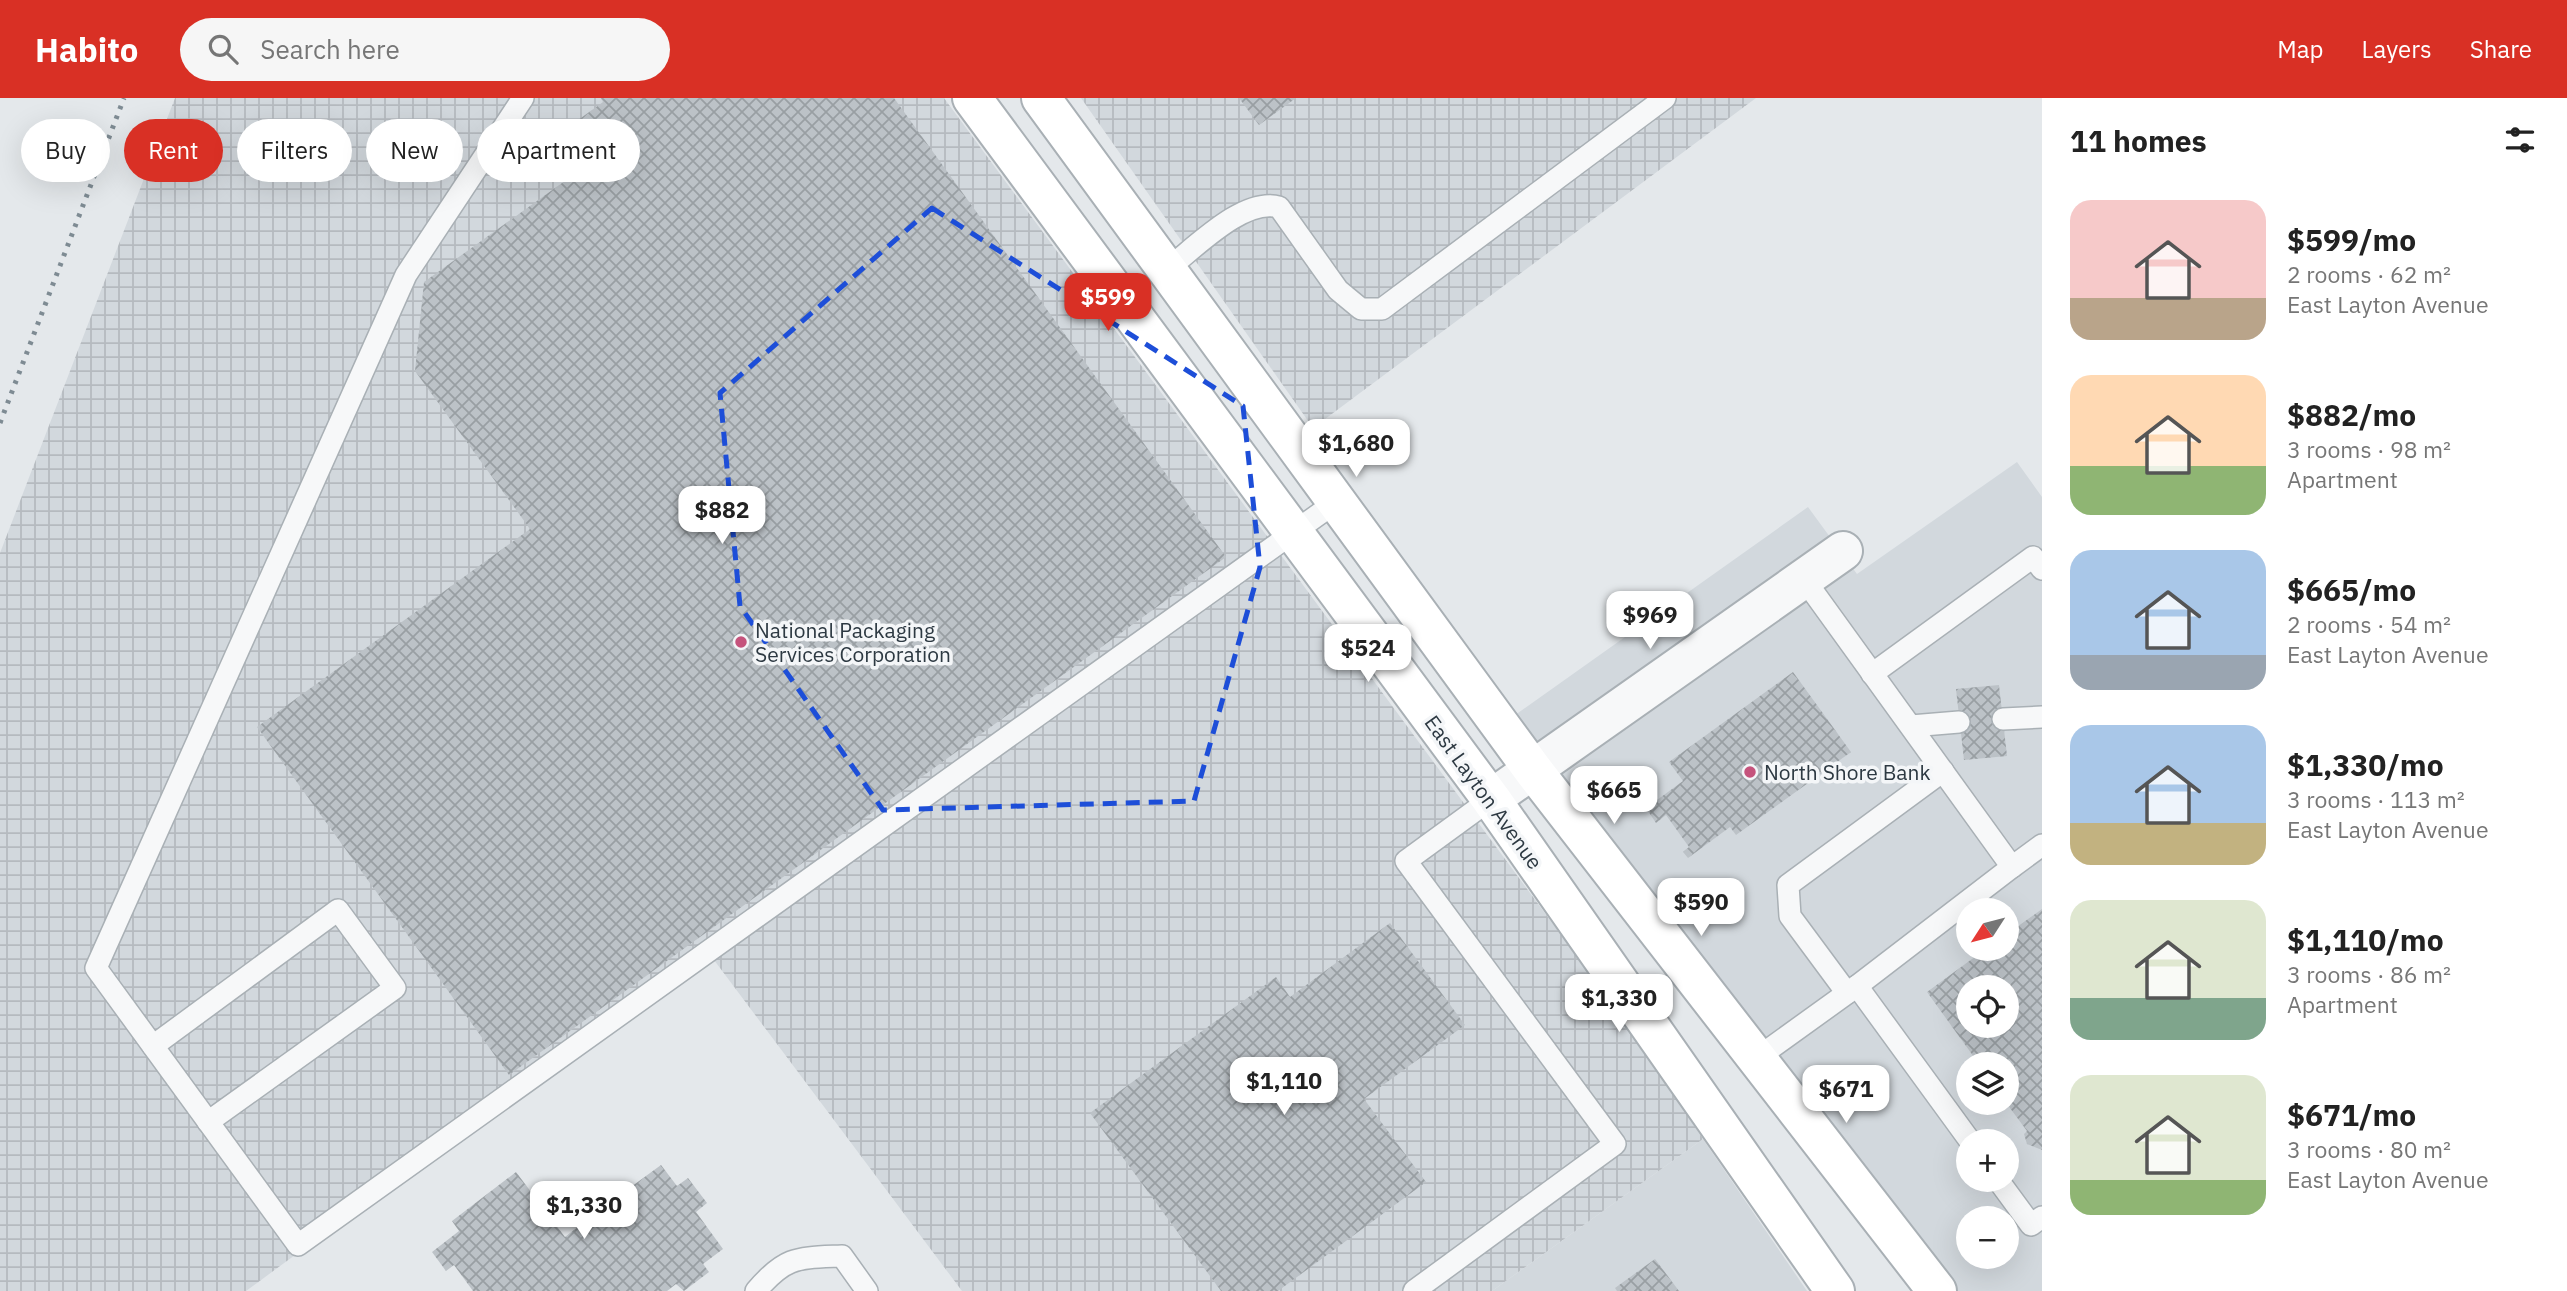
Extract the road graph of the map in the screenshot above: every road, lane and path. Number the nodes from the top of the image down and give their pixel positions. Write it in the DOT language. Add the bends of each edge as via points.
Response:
graph roads {
  1 [pos="523,98"];
  2 [pos="972,98"];
  3 [pos="1041,98"];
  4 [pos="1665,98"];
  5 [pos="1166,270"];
  6 [pos="1336,502"];
  7 [pos="1292,533"];
  8 [pos="1843,551"];
  9 [pos="2042,569"];
  10 [pos="1804,579"];
  11 [pos="1872,674"];
  12 [pos="2042,717"];
  13 [pos="2003,719"];
  14 [pos="1959,722"];
  15 [pos="1911,726"];
  16 [pos="1534,770"];
  17 [pos="1943,771"];
  18 [pos="1491,799"];
  19 [pos="2042,845"];
  20 [pos="2012,867"];
  21 [pos="1852,989"];
  22 [pos="153,1046"];
  23 [pos="1757,1058"];
  24 [pos="208,1122"];
  25 [pos="1961,1129"];
  26 [pos="2007,1192"];
  27 [pos="2042,1217"];
  28 [pos="756,1291"];
  29 [pos="867,1291"];
  30 [pos="1414,1291"];
  31 [pos="1835,1291"];
  32 [pos="1937,1291"];
  1 -- 22 [label="lane" via="406,275 96,968"];
  2 -- 7 [label="main road, East Layton Avenue"];
  3 -- 5 [label="main road"];
  4 -- 5 [label="lane" via="1382,309 1361,309 1338,290 1279,207 1266,204 1238,214"];
  5 -- 6 [label="main road"];
  6 -- 7 [label="lane"];
  6 -- 16 [label="main road"];
  7 -- 18 [label="main road, East Layton Avenue"];
  7 -- 24 [label="lane" via="298,1245"];
  8 -- 10 [label="street"];
  9 -- 11 [label="lane" via="2034,557"];
  10 -- 11 [label="lane"];
  10 -- 16 [label="street"];
  11 -- 15 [label="lane"];
  12 -- 13 [label="lane"];
  14 -- 15 [label="lane"];
  15 -- 17 [label="lane"];
  16 -- 18 [label="street"];
  16 -- 23 [label="main road"];
  17 -- 20 [label="lane"];
  17 -- 21 [label="lane" via="1788,884 1790,916"];
  18 -- 30 [label="lane" via="1406,861 1615,1144"];
  18 -- 31 [label="main road, East Layton Avenue"];
  19 -- 20 [label="lane"];
  20 -- 21 [label="lane"];
  21 -- 23 [label="lane"];
  21 -- 25 [label="lane"];
  22 -- 24 [label="lane"];
  22 -- 24 [label="lane" via="338,910 363,943 395,988"];
  23 -- 32 [label="main road"];
  26 -- 27 [label="lane" via="2031,1225"];
  28 -- 29 [label="lane" via="777,1267 807,1258 842,1256"];
}
